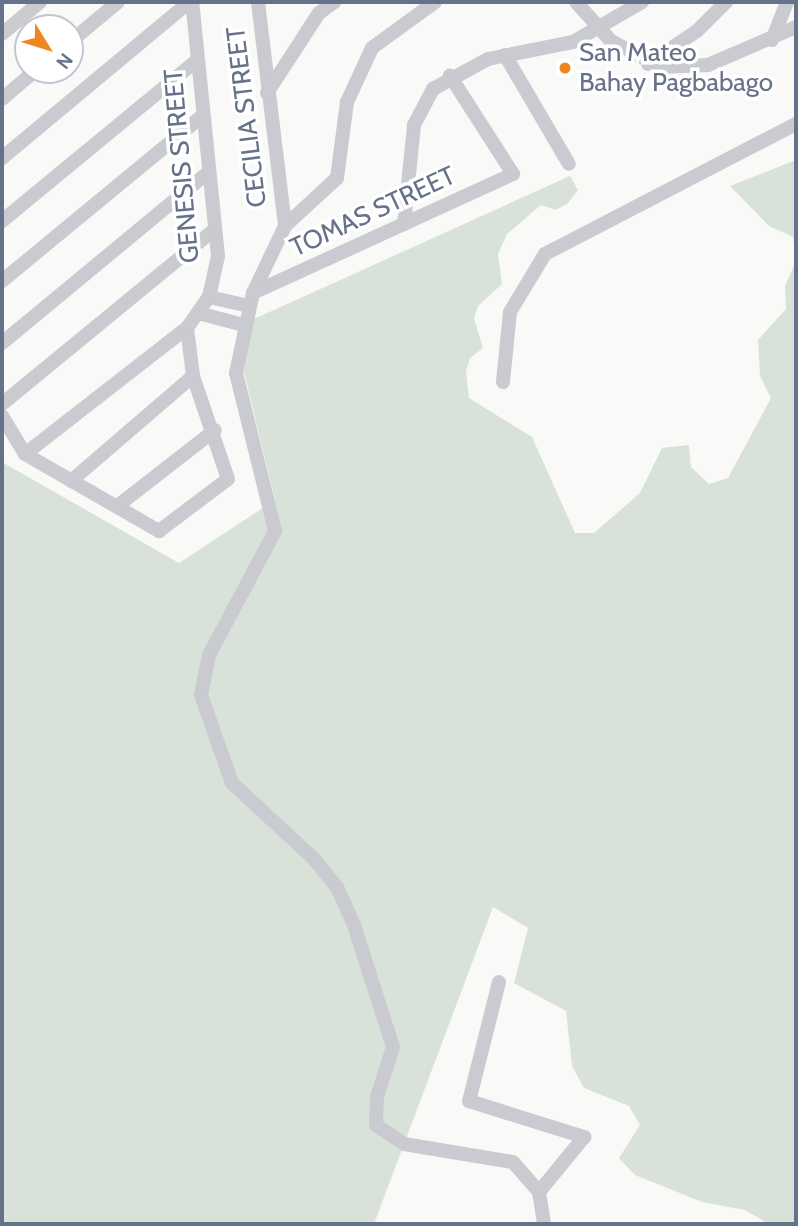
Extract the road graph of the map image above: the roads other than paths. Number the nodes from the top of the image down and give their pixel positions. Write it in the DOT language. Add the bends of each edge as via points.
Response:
graph roads {
  1 [pos="118,2"];
  2 [pos="190,2"];
  3 [pos="258,2"];
  4 [pos="334,2"];
  5 [pos="435,2"];
  6 [pos="576,2"];
  7 [pos="642,2"];
  8 [pos="726,2"];
  9 [pos="788,2"];
  10 [pos="31,5"];
  11 [pos="319,8"];
  12 [pos="796,27"];
  13 [pos="597,29"];
  14 [pos="84,30"];
  15 [pos="2,34"];
  16 [pos="772,40"];
  17 [pos="505,55"];
  18 [pos="197,60"];
  19 [pos="648,64"];
  20 [pos="450,76"];
  21 [pos="20,84"];
  22 [pos="267,93"];
  23 [pos="2,99"];
  24 [pos="202,116"];
  25 [pos="796,124"];
  26 [pos="2,158"];
  27 [pos="569,164"];
  28 [pos="209,172"];
  29 [pos="2,221"];
  30 [pos="404,224"];
  31 [pos="285,226"];
  32 [pos="215,229"];
  33 [pos="2,281"];
  34 [pos="209,297"];
  35 [pos="251,300"];
  36 [pos="202,314"];
  37 [pos="244,325"];
  38 [pos="187,328"];
  39 [pos="2,343"];
  40 [pos="194,376"];
  41 [pos="503,382"];
  42 [pos="2,404"];
  43 [pos="2,416"];
  44 [pos="215,430"];
  45 [pos="25,454"];
  46 [pos="71,481"];
  47 [pos="120,504"];
  48 [pos="499,982"];
  49 [pos="538,1192"];
  50 [pos="544,1224"];
  1 -- 14 [label="street"];
  2 -- 18 [label="street, GENESIS STREET"];
  2 -- 26 [label="street"];
  3 -- 22 [label="street, CECILIA STREET"];
  4 -- 11 [label="street"];
  5 -- 31 [label="street" via="372,48 347,102 337,178"];
  6 -- 13 [label="street"];
  7 -- 13 [label="street"];
  8 -- 19 [label="street" via="697,31"];
  9 -- 16 [label="street"];
  10 -- 15 [label="street"];
  11 -- 22 [label="street"];
  12 -- 16 [label="street"];
  13 -- 17 [label="street" via="562,46"];
  13 -- 19 [label="street"];
  16 -- 19 [label="street" via="708,65"];
  17 -- 20 [label="street"];
  17 -- 27 [label="street"];
  18 -- 24 [label="street, GENESIS STREET"];
  18 -- 29 [label="street"];
  20 -- 30 [label="street" via="419,109"];
  20 -- 30 [label="street, TOMAS STREET" via="513,174"];
  21 -- 23 [label="street"];
  22 -- 31 [label="street, CECILIA STREET"];
  24 -- 28 [label="street, GENESIS STREET"];
  24 -- 33 [label="street"];
  25 -- 41 [label="street" via="545,254 510,312"];
  28 -- 32 [label="street, GENESIS STREET"];
  28 -- 39 [label="street"];
  30 -- 35 [label="street, TOMAS STREET"];
  31 -- 35 [label="street"];
  32 -- 34 [label="street, GENESIS STREET" via="218,256"];
  32 -- 42 [label="street"];
  34 -- 35 [label="street"];
  34 -- 36 [label="street, GENESIS STREET"];
  35 -- 37 [label="street"];
  36 -- 37 [label="street"];
  36 -- 38 [label="street, GENESIS STREET"];
  37 -- 49 [label="street" via="236,373 275,531 209,655 201,695 206,715 236,789 314,859 337,887 354,925 393,1047 374,1109 381,1133 419,1147 506,1160 524,1170"];
  38 -- 40 [label="street"];
  38 -- 45 [label="street, GENESIS STREET"];
  40 -- 44 [label="street"];
  40 -- 46 [label="street"];
  43 -- 45 [label="street"];
  44 -- 47 [label="street"];
  44 -- 47 [label="street" via="228,480 159,531"];
  45 -- 46 [label="street"];
  46 -- 47 [label="street"];
  48 -- 49 [label="street" via="468,1101 584,1137"];
  49 -- 50 [label="street"];
}
